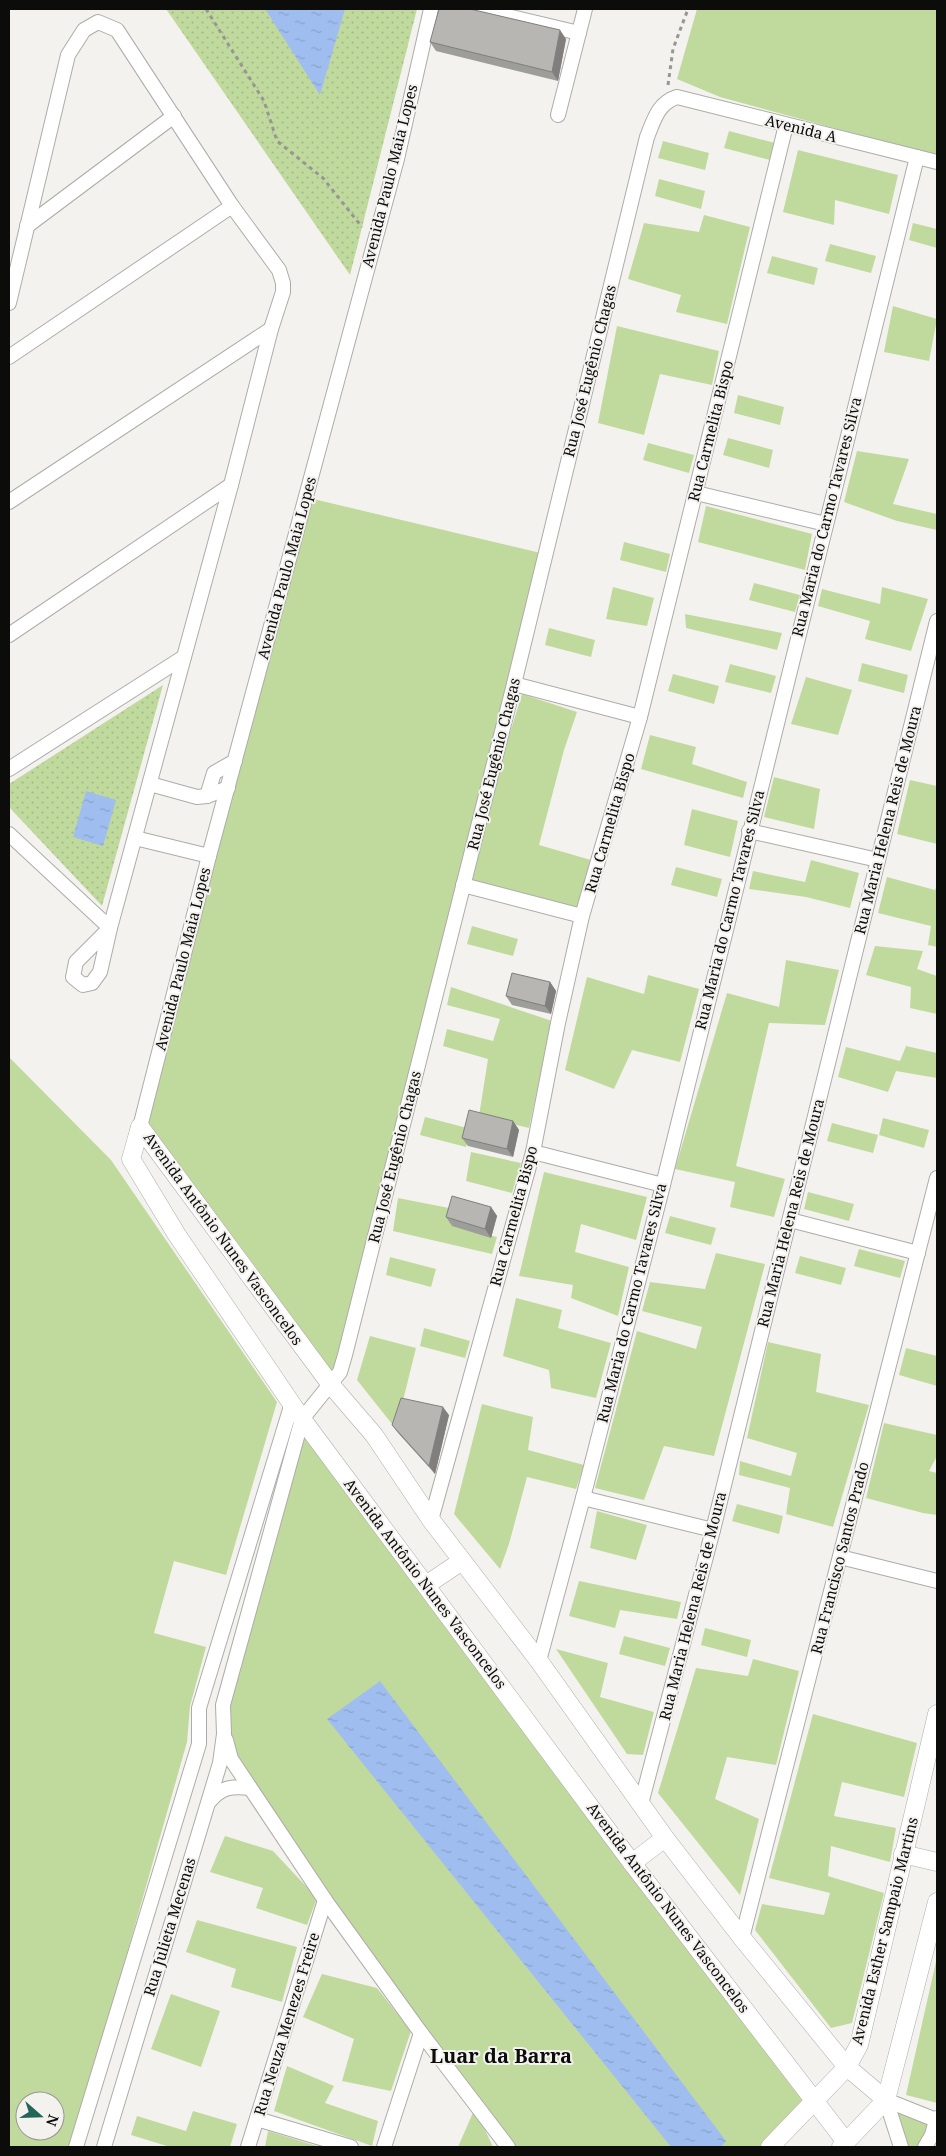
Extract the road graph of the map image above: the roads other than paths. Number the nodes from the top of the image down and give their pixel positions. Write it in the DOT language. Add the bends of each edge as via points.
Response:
graph roads {
  1 [pos="431,9"];
  2 [pos="478,9"];
  3 [pos="585,9"];
  4 [pos="579,33"];
  5 [pos="666,101"];
  6 [pos="558,115"];
  7 [pos="174,116"];
  8 [pos="786,125"];
  9 [pos="917,157"];
  10 [pos="937,162"];
  11 [pos="232,206"];
  12 [pos="27,226"];
  13 [pos="9,302"];
  14 [pos="271,330"];
  15 [pos="9,357"];
  16 [pos="231,485"];
  17 [pos="696,493"];
  18 [pos="9,502"];
  19 [pos="826,524"];
  20 [pos="937,621"];
  21 [pos="9,635"];
  22 [pos="184,657"];
  23 [pos="514,684"];
  24 [pos="640,717"];
  25 [pos="236,761"];
  26 [pos="9,769"];
  27 [pos="150,784"];
  28 [pos="228,788"];
  29 [pos="207,796"];
  30 [pos="749,830"];
  31 [pos="9,834"];
  32 [pos="136,838"];
  33 [pos="209,856"];
  34 [pos="878,860"];
  35 [pos="463,885"];
  36 [pos="582,916"];
  37 [pos="140,1126"];
  38 [pos="533,1152"];
  39 [pos="937,1178"];
  40 [pos="663,1185"];
  41 [pos="790,1220"];
  42 [pos="918,1254"];
  43 [pos="331,1385"];
  44 [pos="292,1403"];
  45 [pos="302,1419"];
  46 [pos="583,1498"];
  47 [pos="431,1520"];
  48 [pos="713,1530"];
  49 [pos="840,1557"];
  50 [pos="462,1561"];
  51 [pos="937,1581"];
  52 [pos="426,1585"];
  53 [pos="539,1661"];
  54 [pos="937,1714"];
  55 [pos="224,1734"];
  56 [pos="250,1788"];
  57 [pos="641,1804"];
  58 [pos="207,1806"];
  59 [pos="665,1838"];
  60 [pos="903,1854"];
  61 [pos="937,1862"];
  62 [pos="632,1863"];
  63 [pos="325,1900"];
  64 [pos="937,1902"];
  65 [pos="742,1938"];
  66 [pos="421,2033"];
  67 [pos="847,2067"];
  68 [pos="815,2100"];
  69 [pos="886,2100"];
  70 [pos="257,2119"];
  71 [pos="937,2119"];
  72 [pos="845,2146"];
  73 [pos="76,2147"];
  74 [pos="104,2147"];
  75 [pos="248,2147"];
  76 [pos="351,2147"];
  77 [pos="384,2147"];
  78 [pos="508,2147"];
  79 [pos="770,2147"];
  80 [pos="901,2147"];
  81 [pos="925,2147"];
  1 -- 25 [label="street, Avenida Paulo Maia Lopes" via="397,159"];
  2 -- 4 [label="street"];
  3 -- 4 [label="street"];
  4 -- 6 [label="street"];
  5 -- 8 [label="street, Avenida A" via="677,97"];
  5 -- 23 [label="street, Rua José Eugênio Chagas" via="647,137"];
  7 -- 11 [label="street"];
  7 -- 12 [label="street"];
  7 -- 12 [label="street" via="117,30 98,22 84,30 68,55"];
  8 -- 9 [label="street, Avenida A"];
  8 -- 17 [label="street, Rua Carmelita Bispo"];
  9 -- 10 [label="street, Avenida A"];
  9 -- 19 [label="street, Rua Maria do Carmo Tavares Silva"];
  11 -- 14 [label="street" via="278,270 283,283"];
  11 -- 15 [label="street"];
  12 -- 13 [label="street"];
  14 -- 16 [label="street"];
  14 -- 18 [label="street"];
  16 -- 21 [label="street"];
  16 -- 22 [label="street"];
  17 -- 19 [label="street"];
  17 -- 24 [label="street, Rua Carmelita Bispo"];
  19 -- 30 [label="street, Rua Maria do Carmo Tavares Silva"];
  20 -- 34 [label="street, Rua Maria Helena Reis de Moura"];
  22 -- 26 [label="street"];
  22 -- 27 [label="street"];
  23 -- 24 [label="street"];
  23 -- 35 [label="street, Rua José Eugênio Chagas"];
  24 -- 36 [label="street, Rua Carmelita Bispo"];
  25 -- 28 [label="street, Avenida Paulo Maia Lopes"];
  25 -- 29 [label="street" via="214,774"];
  27 -- 29 [label="street" via="197,797"];
  27 -- 32 [label="street"];
  28 -- 29 [label="street"];
  28 -- 33 [label="street, Avenida Paulo Maia Lopes"];
  30 -- 34 [label="street"];
  30 -- 40 [label="street, Rua Maria do Carmo Tavares Silva"];
  31 -- 32 [label="street" via="110,928"];
  32 -- 33 [label="street"];
  33 -- 37 [label="street, Avenida Paulo Maia Lopes"];
  34 -- 41 [label="street, Rua Maria Helena Reis de Moura"];
  35 -- 36 [label="street"];
  35 -- 43 [label="street, Rua José Eugênio Chagas" via="347,1346 340,1372"];
  36 -- 38 [label="street, Rua Carmelita Bispo"];
  37 -- 43 [label="street, Avenida Antônio Nunes Vasconcelos"];
  37 -- 44 [label="street, Avenida Antônio Nunes Vasconcelos" via="131,1159 177,1235"];
  38 -- 40 [label="street"];
  38 -- 47 [label="street, Rua Carmelita Bispo"];
  39 -- 42 [label="street, Rua Francisco Santos Prado"];
  40 -- 46 [label="street, Rua Maria do Carmo Tavares Silva"];
  41 -- 42 [label="street"];
  41 -- 48 [label="street, Rua Maria Helena Reis de Moura"];
  42 -- 49 [label="street, Rua Francisco Santos Prado"];
  43 -- 45 [label="street, Rua José Eugênio Chagas"];
  43 -- 47 [label="street, Avenida Antônio Nunes Vasconcelos" via="374,1435"];
  44 -- 45 [label="street, Avenida Antônio Nunes Vasconcelos"];
  44 -- 73 [label="street" via="199,1708 199,1744"];
  45 -- 52 [label="street, Avenida Antônio Nunes Vasconcelos"];
  45 -- 55 [label="street, Rua Julieta Mecenas" via="223,1705"];
  46 -- 48 [label="street"];
  46 -- 53 [label="street, Rua Maria do Carmo Tavares Silva"];
  47 -- 50 [label="street, Avenida Antônio Nunes Vasconcelos"];
  48 -- 57 [label="street, Rua Maria Helena Reis de Moura"];
  49 -- 51 [label="street"];
  49 -- 65 [label="street, Rua Francisco Santos Prado"];
  50 -- 52 [label="street"];
  50 -- 53 [label="street, Avenida Antônio Nunes Vasconcelos"];
  52 -- 62 [label="street, Avenida Antônio Nunes Vasconcelos"];
  53 -- 57 [label="street, Avenida Antônio Nunes Vasconcelos"];
  54 -- 60 [label="street, Avenida Esther Sampaio Martins"];
  55 -- 56 [label="street" via="231,1759"];
  55 -- 58 [label="street, Rua Julieta Mecenas" via="220,1763"];
  56 -- 58 [label="street" via="235,1787 218,1792"];
  56 -- 63 [label="street"];
  57 -- 59 [label="street, Avenida Antônio Nunes Vasconcelos"];
  58 -- 74 [label="street, Rua Julieta Mecenas"];
  59 -- 62 [label="street"];
  59 -- 65 [label="street, Avenida Antônio Nunes Vasconcelos"];
  60 -- 61 [label="street"];
  60 -- 67 [label="street, Avenida Esther Sampaio Martins" via="859,2045"];
  62 -- 68 [label="street, Avenida Antônio Nunes Vasconcelos"];
  63 -- 66 [label="street"];
  63 -- 70 [label="street, Rua Neuza Menezes Freire"];
  64 -- 69 [label="street"];
  65 -- 67 [label="street, Avenida Antônio Nunes Vasconcelos"];
  66 -- 77 [label="street"];
  66 -- 78 [label="street"];
  67 -- 68 [label="street, Avenida Esther Sampaio Martins"];
  67 -- 69 [label="street, Avenida Antônio Nunes Vasconcelos"];
  68 -- 72 [label="street, Avenida Antônio Nunes Vasconcelos"];
  68 -- 79 [label="street, Avenida Esther Sampaio Martins"];
  69 -- 71 [label="street"];
  69 -- 72 [label="street"];
  69 -- 80 [label="street"];
  70 -- 75 [label="street, Rua Neuza Menezes Freire"];
  70 -- 76 [label="street"];
  71 -- 81 [label="street"];
}
